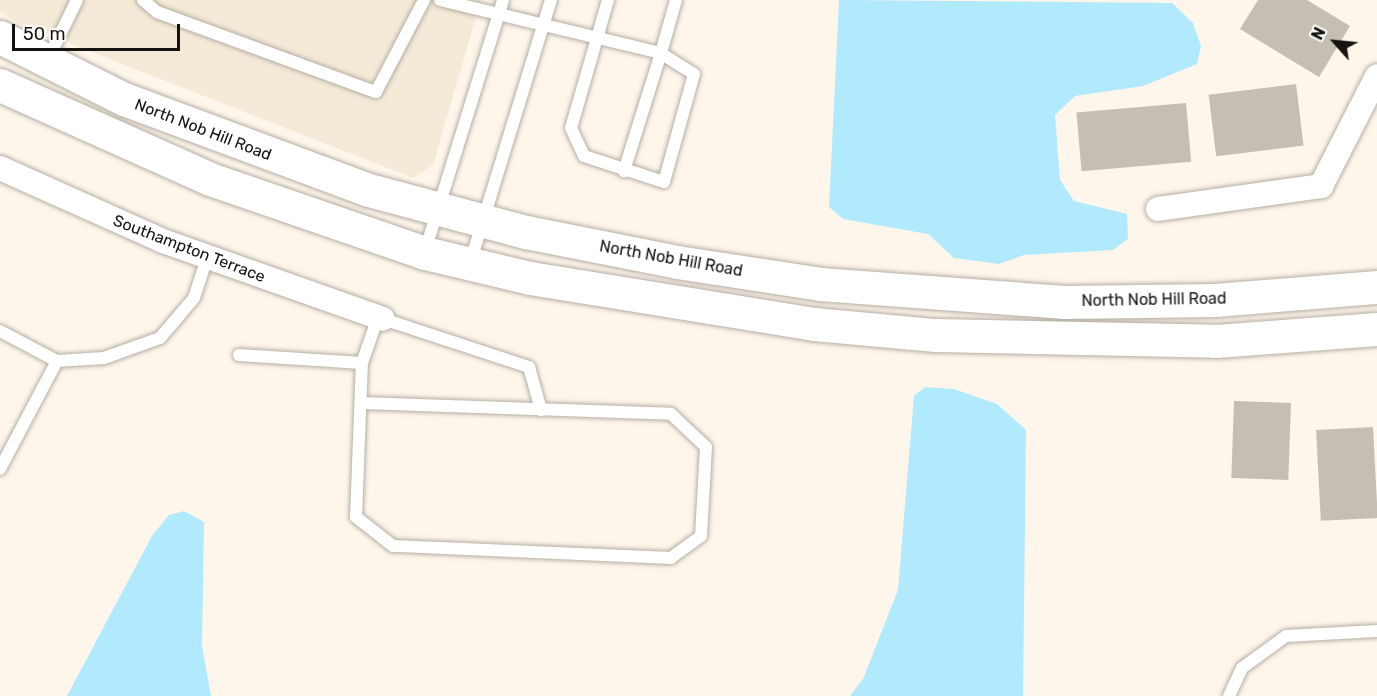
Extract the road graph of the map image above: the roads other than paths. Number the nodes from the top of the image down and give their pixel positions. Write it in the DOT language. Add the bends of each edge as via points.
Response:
graph roads {
  1 [pos="77,0"];
  2 [pos="143,0"];
  3 [pos="423,0"];
  4 [pos="440,0"];
  5 [pos="503,0"];
  6 [pos="551,0"];
  7 [pos="608,0"];
  8 [pos="676,0"];
  9 [pos="498,16"];
  10 [pos="544,22"];
  11 [pos="0,37"];
  12 [pos="597,37"];
  13 [pos="661,53"];
  14 [pos="46,62"];
  15 [pos="1377,76"];
  16 [pos="0,85"];
  17 [pos="0,168"];
  18 [pos="624,171"];
  19 [pos="1158,209"];
  20 [pos="440,210"];
  21 [pos="482,221"];
  22 [pos="425,253"];
  23 [pos="207,258"];
  24 [pos="470,265"];
  25 [pos="1377,287"];
  26 [pos="380,318"];
  27 [pos="1377,329"];
  28 [pos="0,331"];
  29 [pos="239,355"];
  30 [pos="57,361"];
  31 [pos="362,363"];
  32 [pos="361,403"];
  33 [pos="541,410"];
  34 [pos="0,469"];
  35 [pos="1377,631"];
  36 [pos="1229,696"];
  1 -- 14 [label="lane"];
  2 -- 3 [label="lane" via="157,12 376,92"];
  4 -- 9 [label="lane"];
  5 -- 9 [label="lane"];
  6 -- 10 [label="lane"];
  7 -- 12 [label="lane"];
  8 -- 13 [label="lane"];
  9 -- 10 [label="lane"];
  9 -- 20 [label="lane"];
  10 -- 12 [label="lane"];
  10 -- 21 [label="lane"];
  11 -- 14 [label="main road, North Nob Hill Road"];
  12 -- 13 [label="lane"];
  12 -- 18 [label="lane" via="572,128 584,156"];
  13 -- 18 [label="lane"];
  13 -- 18 [label="lane" via="694,74 664,182"];
  14 -- 20 [label="main road, North Nob Hill Road" via="222,139"];
  15 -- 19 [label="street" via="1322,186"];
  16 -- 22 [label="main road" via="210,179"];
  17 -- 23 [label="street, Southampton Terrace"];
  20 -- 21 [label="main road, North Nob Hill Road"];
  20 -- 22 [label="lane"];
  21 -- 24 [label="lane"];
  21 -- 25 [label="main road, North Nob Hill Road" via="677,262 820,284 939,295 1064,302 1215,300"];
  22 -- 24 [label="main road"];
  23 -- 26 [label="street, Southampton Terrace"];
  23 -- 30 [label="lane" via="194,298 159,338 104,358"];
  24 -- 27 [label="main road" via="814,324 936,336 1216,341"];
  26 -- 31 [label="lane"];
  26 -- 33 [label="lane" via="529,367"];
  28 -- 30 [label="lane"];
  29 -- 31 [label="lane"];
  30 -- 34 [label="lane"];
  31 -- 32 [label="lane"];
  32 -- 33 [label="lane"];
  32 -- 33 [label="lane" via="356,516 393,546 671,558 701,536 706,447 671,414"];
  35 -- 36 [label="lane" via="1286,636 1242,668"];
}
